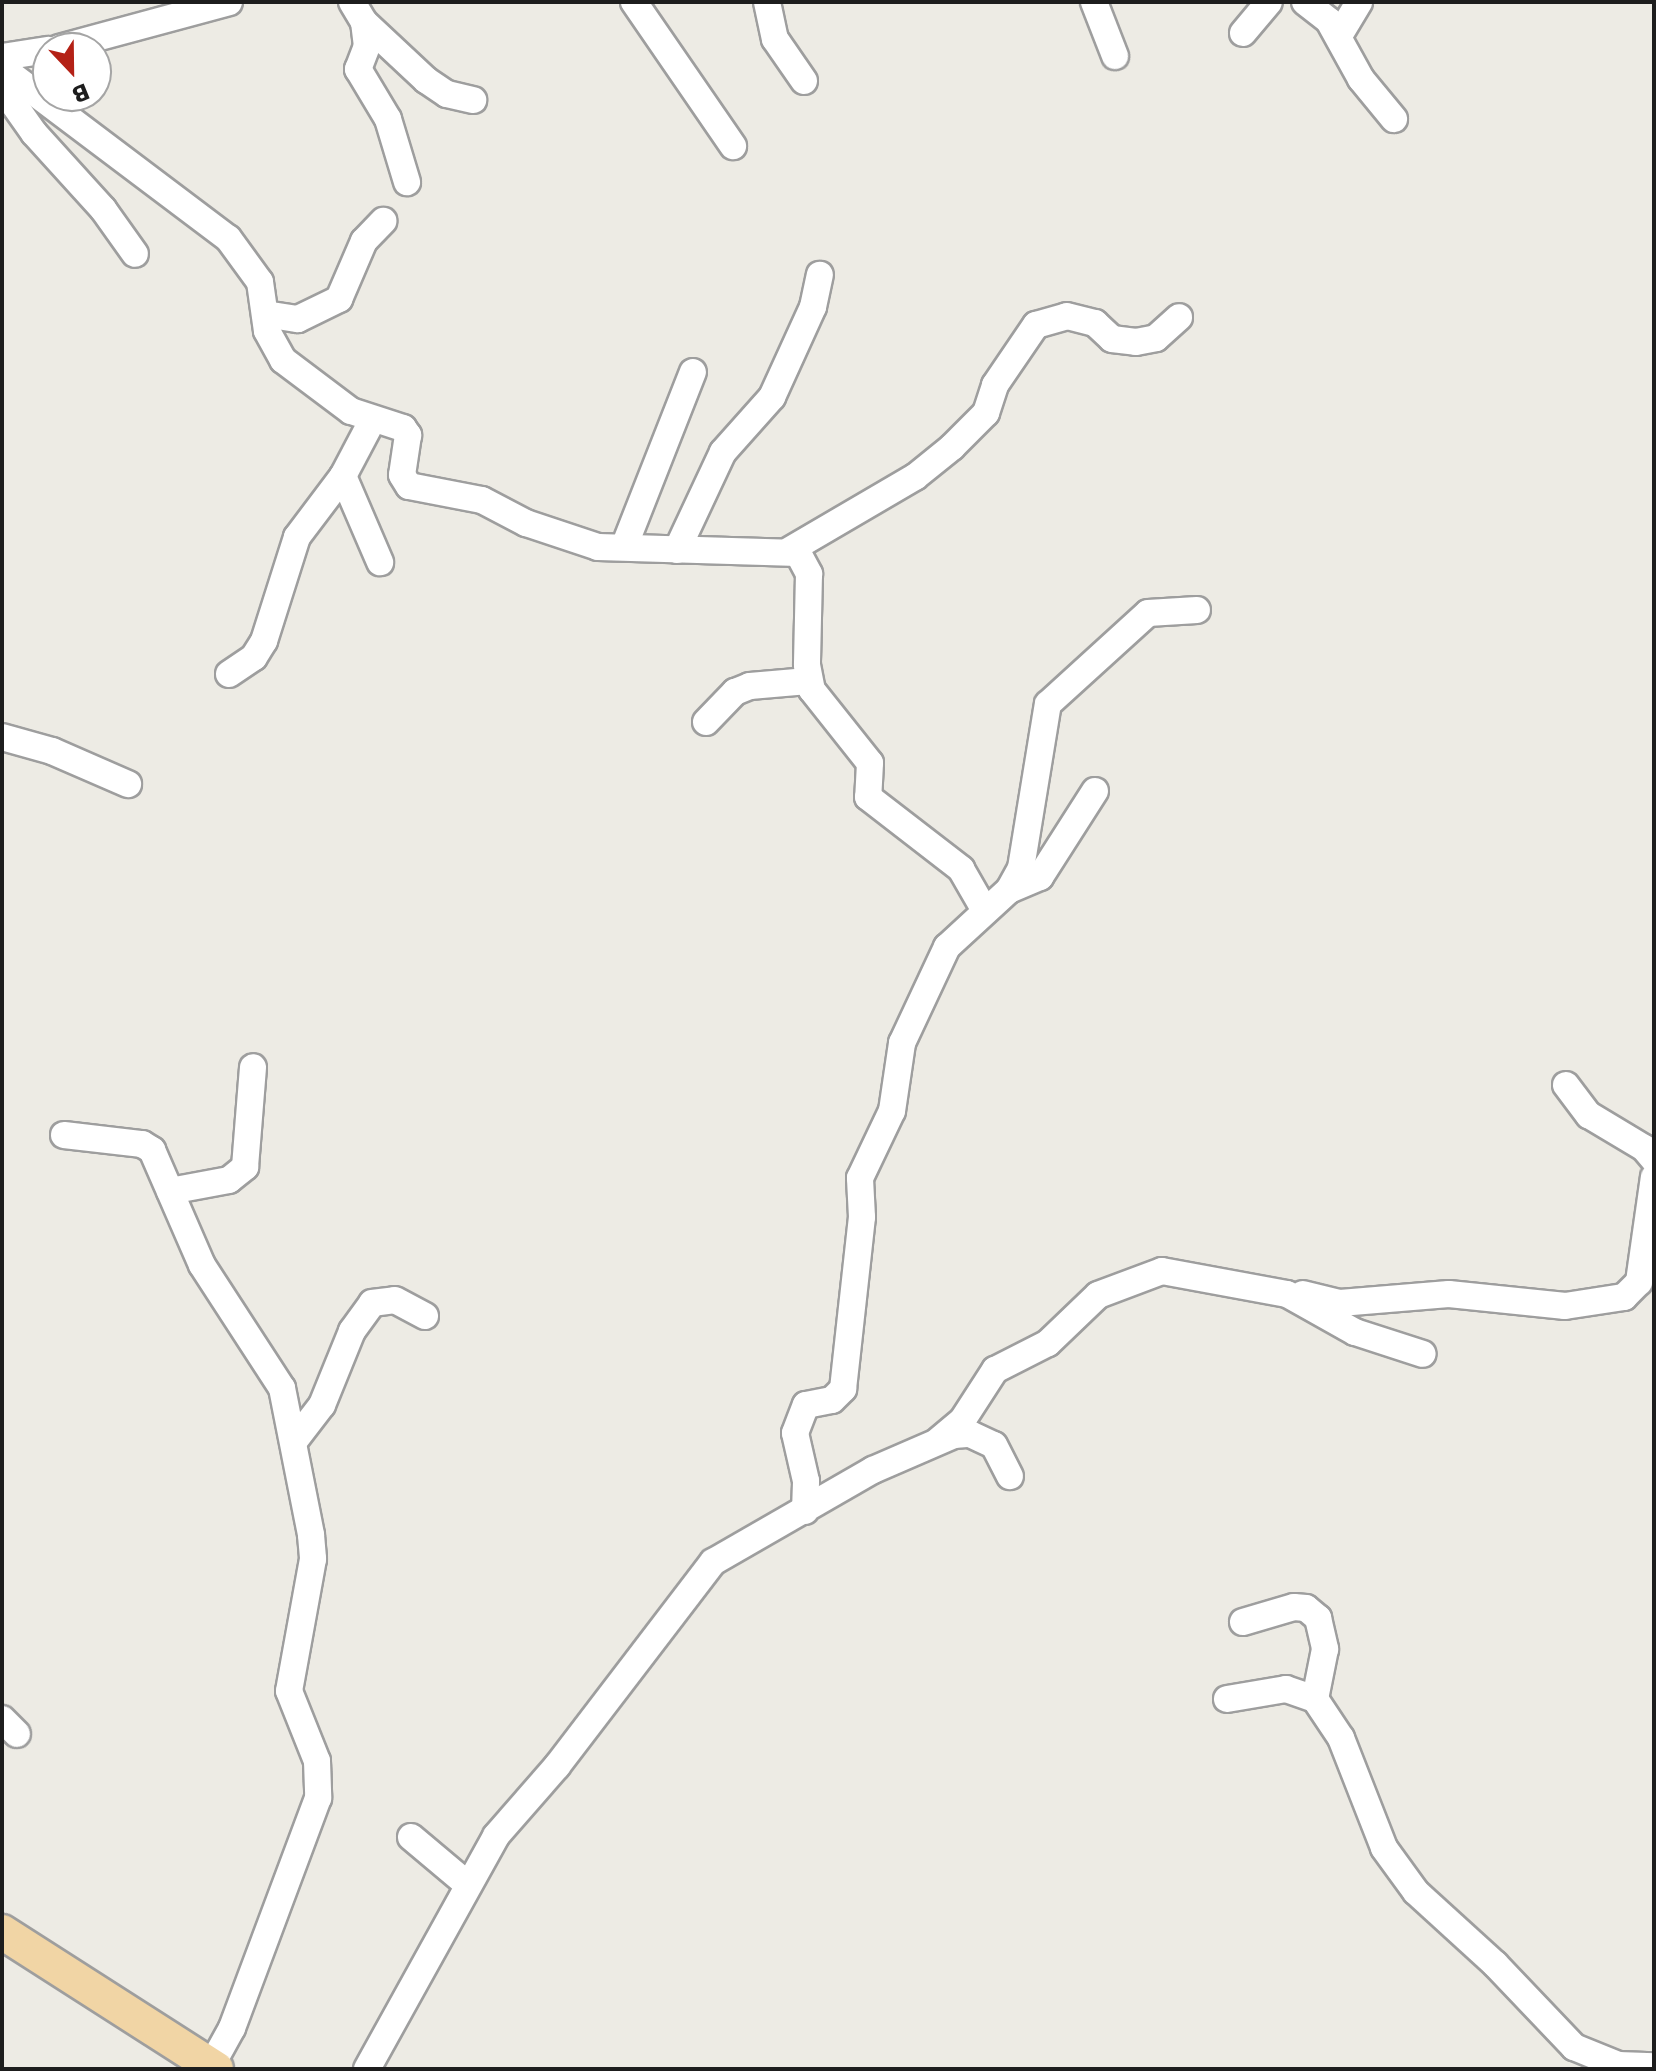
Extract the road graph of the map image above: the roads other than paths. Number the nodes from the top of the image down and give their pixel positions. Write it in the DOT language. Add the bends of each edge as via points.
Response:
graph roads {
  1 [pos="229,2"];
  2 [pos="634,2"];
  3 [pos="767,2"];
  4 [pos="1094,2"];
  5 [pos="1269,2"];
  6 [pos="1305,2"];
  7 [pos="1359,2"];
  8 [pos="358,12"];
  9 [pos="1243,33"];
  10 [pos="112,34"];
  11 [pos="1340,34"];
  12 [pos="32,55"];
  13 [pos="1115,56"];
  14 [pos="3,65"];
  15 [pos="804,81"];
  16 [pos="473,100"];
  17 [pos="1394,119"];
  18 [pos="733,146"];
  19 [pos="407,182"];
  20 [pos="383,221"];
  21 [pos="135,254"];
  22 [pos="820,275"];
  23 [pos="265,314"];
  24 [pos="1179,317"];
  25 [pos="693,372"];
  26 [pos="372,421"];
  27 [pos="343,476"];
  28 [pos="624,547"];
  29 [pos="677,550"];
  30 [pos="790,550"];
  31 [pos="380,562"];
  32 [pos="1197,610"];
  33 [pos="229,674"];
  34 [pos="808,681"];
  35 [pos="706,722"];
  36 [pos="2,737"];
  37 [pos="128,784"];
  38 [pos="1095,791"];
  39 [pos="1009,890"];
  40 [pos="984,909"];
  41 [pos="253,1067"];
  42 [pos="1566,1085"];
  43 [pos="64,1135"];
  44 [pos="1654,1160"];
  45 [pos="1654,1177"];
  46 [pos="170,1191"];
  47 [pos="1287,1294"];
  48 [pos="425,1316"];
  49 [pos="1423,1354"];
  50 [pos="295,1440"];
  51 [pos="939,1440"];
  52 [pos="1010,1476"];
  53 [pos="805,1511"];
  54 [pos="1243,1622"];
  55 [pos="1227,1699"];
  56 [pos="1315,1699"];
  57 [pos="411,1837"];
  58 [pos="467,1884"];
  59 [pos="2,1932"];
  60 [pos="1654,2066"];
  61 [pos="213,2067"];
  62 [pos="367,2069"];
  1 -- 10 [label="street"];
  2 -- 18 [label="street"];
  3 -- 15 [label="street" via="775,39"];
  4 -- 13 [label="street"];
  5 -- 9 [label="street"];
  6 -- 11 [label="street"];
  7 -- 11 [label="street"];
  8 -- 16 [label="street" via="426,80 447,94"];
  8 -- 19 [label="street" via="367,46 358,69 388,119"];
  11 -- 17 [label="street" via="1361,79"];
  12 -- 14 [label="street"];
  14 -- 21 [label="street" via="10,99"];
  14 -- 23 [label="street" via="228,238 260,282"];
  20 -- 23 [label="street" via="364,241 339,299 298,319"];
  22 -- 29 [label="street" via="813,307 772,397 723,452"];
  23 -- 26 [label="street" via="271,343 283,360 316,388"];
  24 -- 30 [label="street" via="1156,338 1136,342 1112,339 1095,323 1067,316 1036,325 995,385 986,413 952,447 915,477"];
  25 -- 28 [label="street"];
  26 -- 27 [label="street"];
  26 -- 28 [label="street" via="403,428 408,435 402,475 409,486 482,500 575,540"];
  27 -- 31 [label="street"];
  27 -- 33 [label="street" via="297,537 264,641 254,657"];
  28 -- 29 [label="street"];
  29 -- 30 [label="street" via="753,555"];
  30 -- 34 [label="street" via="805,560 809,574"];
  32 -- 39 [label="street" via="1148,613 1048,704 1021,868"];
  34 -- 35 [label="street" via="735,692"];
  34 -- 40 [label="street" via="870,763 868,797 961,869"];
  36 -- 37 [label="street" via="52,751"];
  38 -- 39 [label="street" via="1040,877"];
  39 -- 40 [label="street"];
  40 -- 53 [label="street" via="956,934 916,1007 902,1043 892,1111 860,1178 862,1217 843,1389 839,1397 806,1405 795,1433 806,1481"];
  41 -- 46 [label="street" via="245,1167 229,1180"];
  42 -- 44 [label="street" via="1589,1115 1644,1148"];
  43 -- 46 [label="street" via="142,1144 152,1150"];
  45 -- 47 [label="street" via="1639,1282 1624,1297 1565,1306 1449,1294 1351,1303"];
  46 -- 50 [label="street" via="202,1265 282,1388"];
  47 -- 49 [label="street" via="1355,1332"];
  47 -- 51 [label="street" via="1177,1270 1119,1285 1081,1308 1048,1343 995,1370 962,1421"];
  48 -- 50 [label="street" via="395,1300 372,1303 352,1331 322,1405"];
  50 -- 61 [label="street" via="313,1559 289,1691 317,1761 318,1798"];
  51 -- 52 [label="street" via="962,1434 983,1437 994,1445"];
  51 -- 53 [label="street"];
  53 -- 58 [label="street" via="713,1562 557,1766 496,1836"];
  54 -- 56 [label="street" via="1294,1607 1306,1608 1318,1618 1325,1649"];
  55 -- 56 [label="street" via="1286,1689"];
  56 -- 60 [label="street" via="1341,1738 1384,1848 1416,1892 1495,1964 1563,2039 1601,2060"];
  57 -- 58 [label="street"];
  58 -- 62 [label="street"];
  59 -- 61 [label="main road"];
}
